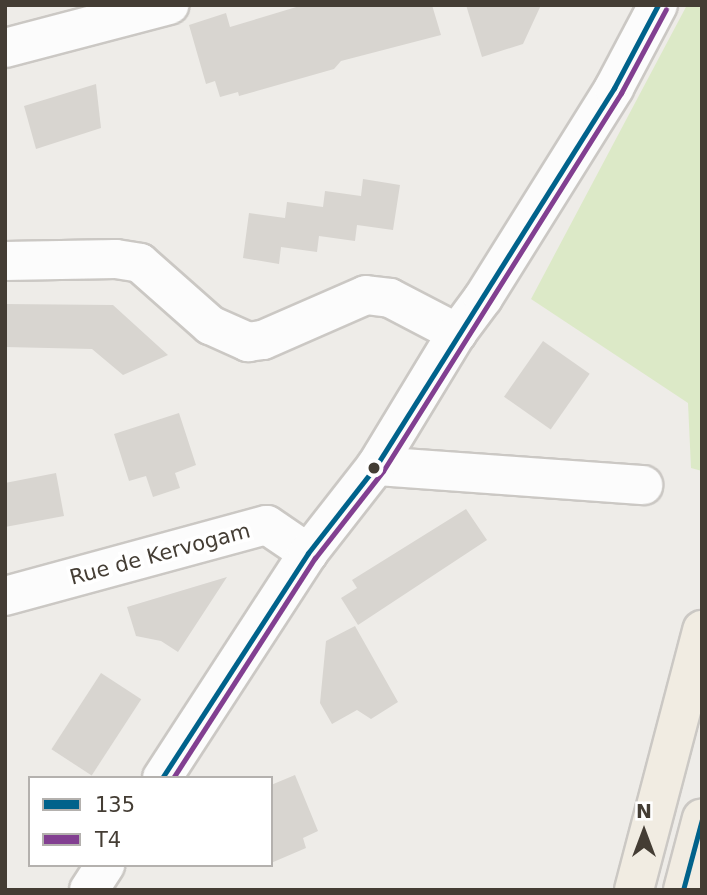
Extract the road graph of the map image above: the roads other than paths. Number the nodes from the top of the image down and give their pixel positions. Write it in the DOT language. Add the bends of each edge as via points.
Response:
graph roads {
  1 [pos="169,5"];
  2 [pos="658,5"];
  3 [pos="5,48"];
  4 [pos="5,261"];
  5 [pos="457,332"];
  6 [pos="376,466"];
  7 [pos="643,485"];
  8 [pos="308,553"];
  9 [pos="5,596"];
  10 [pos="702,630"];
  11 [pos="163,776"];
  12 [pos="702,818"];
  13 [pos="104,867"];
  14 [pos="89,890"];
  15 [pos="634,890"];
  16 [pos="683,890"];
  1 -- 3 [label="street"];
  2 -- 5 [label="street" via="607,100 484,298"];
  4 -- 5 [label="street" via="116,259 140,263 210,325 248,342 264,340 366,295 390,298"];
  5 -- 6 [label="street"];
  6 -- 7 [label="street"];
  6 -- 8 [label="street"];
  8 -- 9 [label="street, Rue de Kervogam" via="267,525"];
  8 -- 11 [label="street"];
  10 -- 15 [label="main road"];
  12 -- 16 [label="main road"];
  13 -- 14 [label="street"];
}
